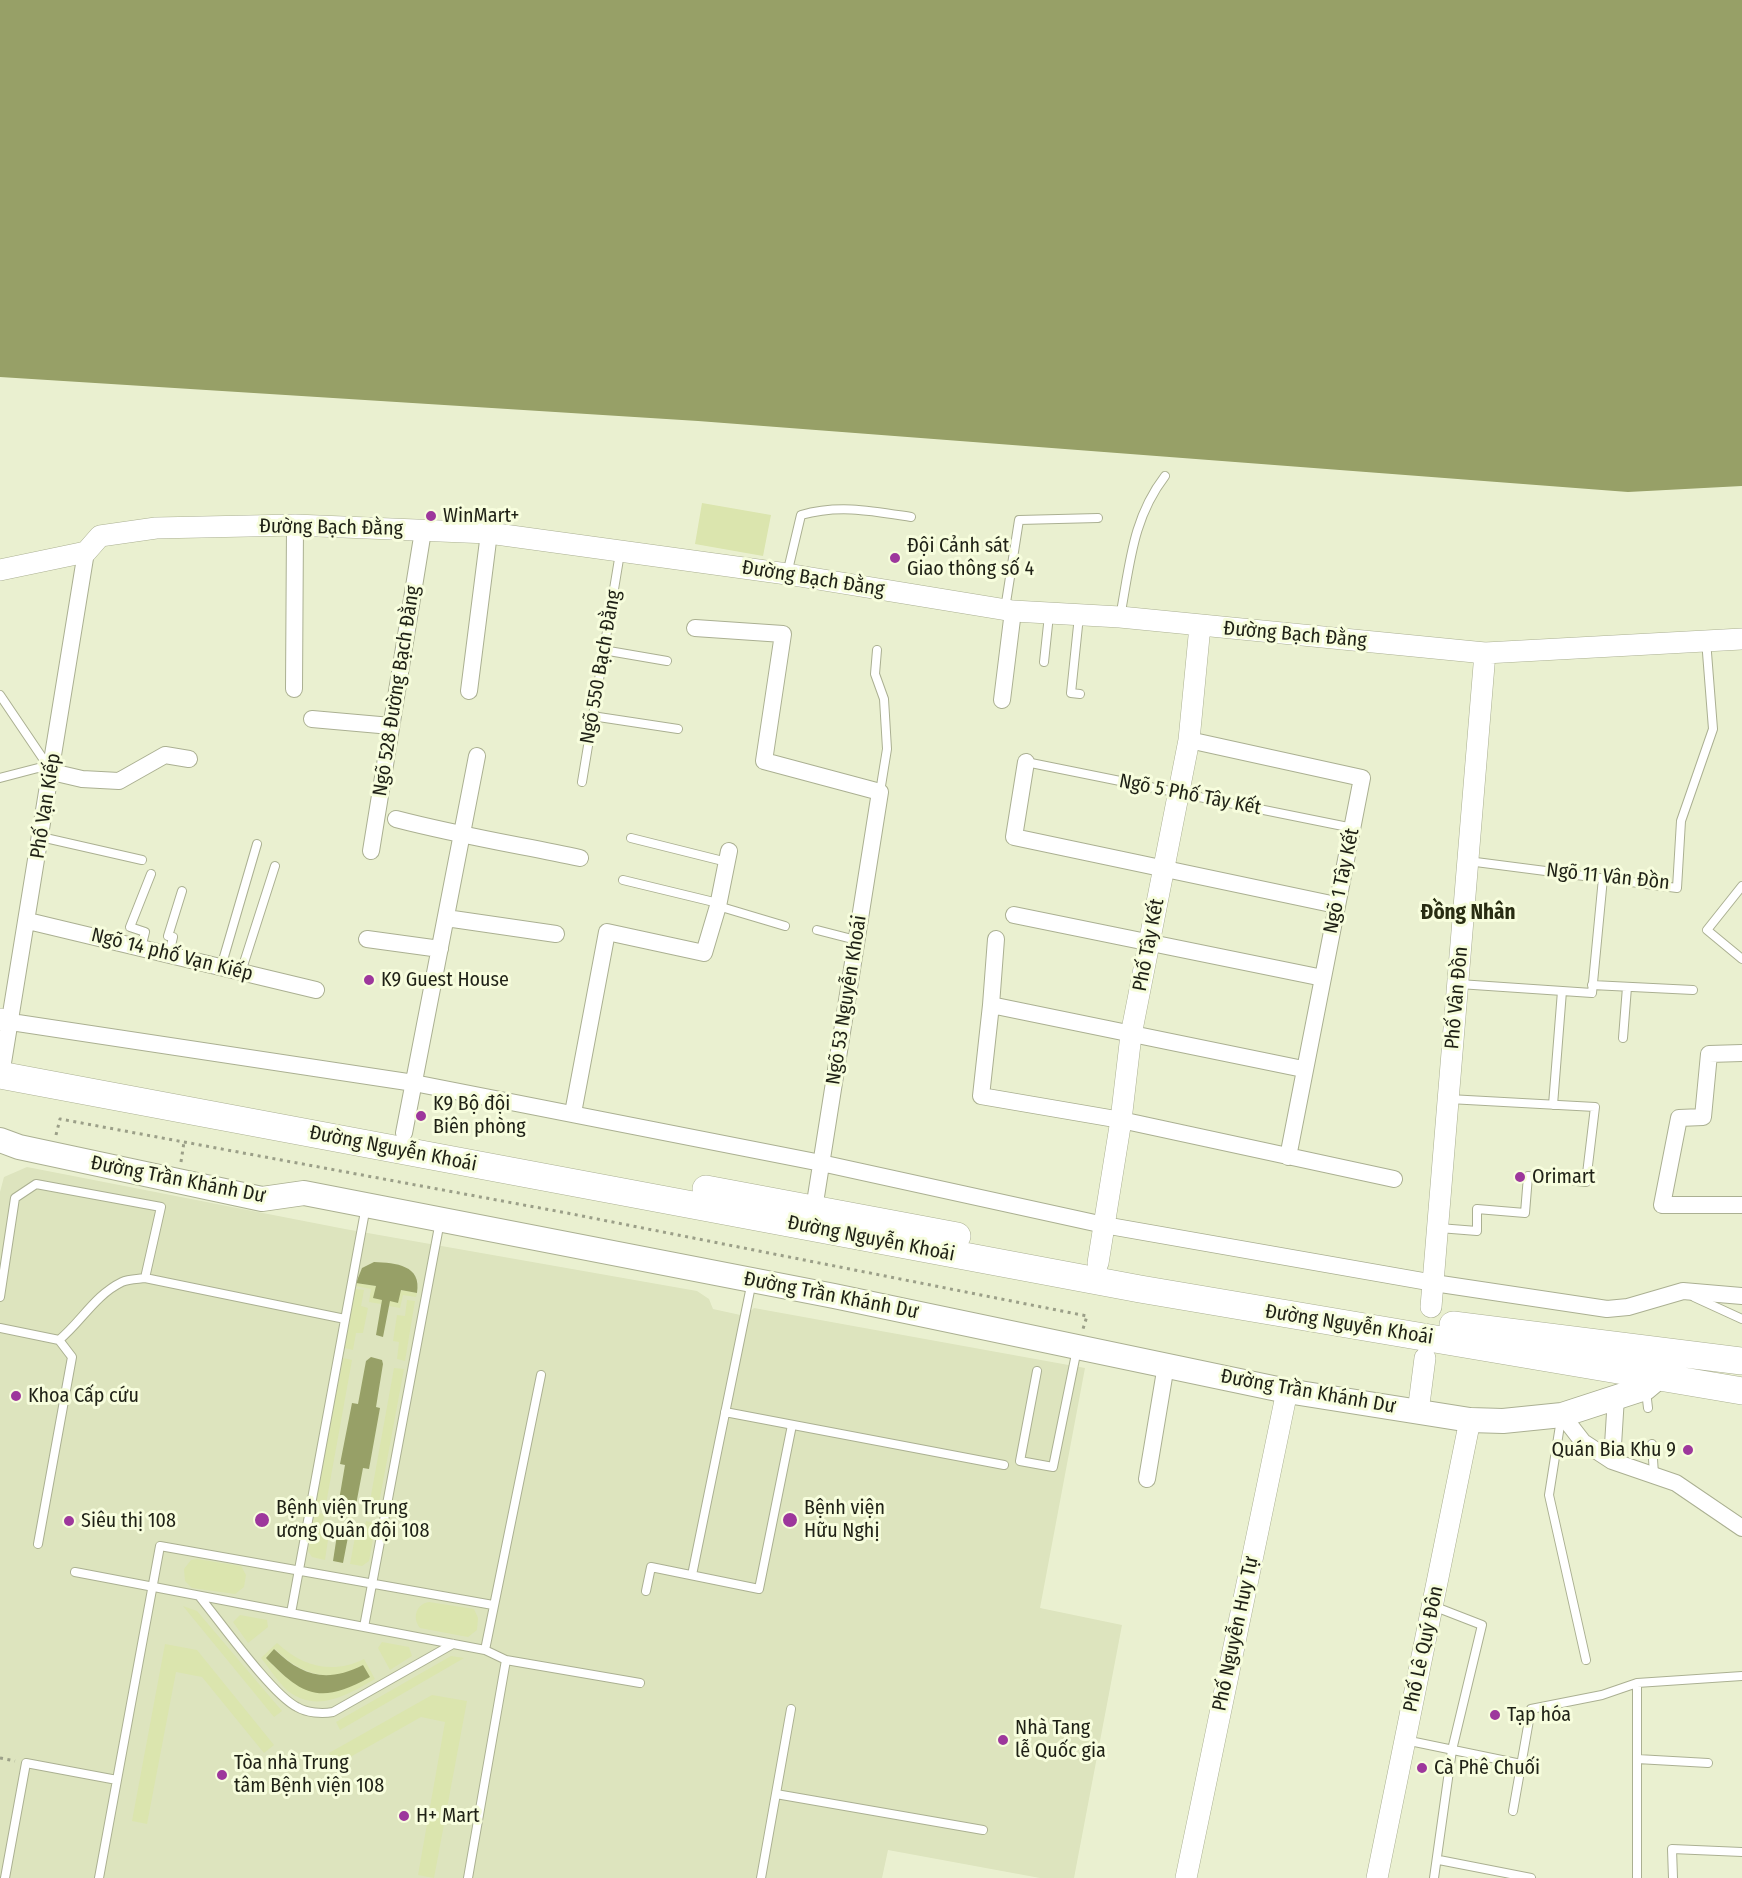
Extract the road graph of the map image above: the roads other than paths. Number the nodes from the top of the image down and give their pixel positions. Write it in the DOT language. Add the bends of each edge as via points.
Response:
graph roads {
  1 [pos="1165,476"];
  2 [pos="911,517"];
  3 [pos="1098,518"];
  4 [pos="295,525"];
  5 [pos="423,531"];
  6 [pos="489,533"];
  7 [pos="86,552"];
  8 [pos="620,553"];
  9 [pos="0,570"];
  10 [pos="787,574"];
  11 [pos="1009,610"];
  12 [pos="1049,615"];
  13 [pos="1079,616"];
  14 [pos="1119,617"];
  15 [pos="1200,626"];
  16 [pos="694,628"];
  17 [pos="1742,639"];
  18 [pos="1706,640"];
  19 [pos="603,650"];
  20 [pos="877,650"];
  21 [pos="1485,653"];
  22 [pos="667,661"];
  23 [pos="1044,662"];
  24 [pos="294,689"];
  25 [pos="469,691"];
  26 [pos="1080,694"];
  27 [pos="0,695"];
  28 [pos="1002,699"];
  29 [pos="592,716"];
  30 [pos="312,719"];
  31 [pos="391,726"];
  32 [pos="678,729"];
  33 [pos="1189,740"];
  34 [pos="477,756"];
  35 [pos="189,759"];
  36 [pos="1026,762"];
  37 [pos="52,772"];
  38 [pos="0,778"];
  39 [pos="582,782"];
  40 [pos="880,792"];
  41 [pos="1179,792"];
  42 [pos="396,819"];
  43 [pos="1353,828"];
  44 [pos="41,837"];
  45 [pos="462,837"];
  46 [pos="632,838"];
  47 [pos="257,844"];
  48 [pos="371,850"];
  49 [pos="728,856"];
  50 [pos="580,858"];
  51 [pos="142,860"];
  52 [pos="1468,861"];
  53 [pos="275,866"];
  54 [pos="1163,868"];
  55 [pos="151,874"];
  56 [pos="1603,879"];
  57 [pos="624,880"];
  58 [pos="1742,886"];
  59 [pos="182,891"];
  60 [pos="718,904"];
  61 [pos="1336,905"];
  62 [pos="1014,915"];
  63 [pos="446,918"];
  64 [pos="28,921"];
  65 [pos="785,926"];
  66 [pos="818,930"];
  67 [pos="556,934"];
  68 [pos="368,939"];
  69 [pos="996,939"];
  70 [pos="856,940"];
  71 [pos="1150,942"];
  72 [pos="141,948"];
  73 [pos="440,949"];
  74 [pos="169,954"];
  75 [pos="1742,959"];
  76 [pos="221,967"];
  77 [pos="241,972"];
  78 [pos="1323,978"];
  79 [pos="1458,984"];
  80 [pos="1592,985"];
  81 [pos="1627,987"];
  82 [pos="316,990"];
  83 [pos="1693,990"];
  84 [pos="1562,991"];
  85 [pos="992,1005"];
  86 [pos="5,1021"];
  87 [pos="1131,1035"];
  88 [pos="1623,1038"];
  89 [pos="1742,1053"];
  90 [pos="2,1067"];
  91 [pos="1303,1069"];
  92 [pos="414,1083"];
  93 [pos="1449,1099"];
  94 [pos="1553,1105"];
  95 [pos="573,1113"];
  96 [pos="1121,1120"];
  97 [pos="404,1133"];
  98 [pos="0,1140"];
  99 [pos="1288,1157"];
  100 [pos="822,1163"];
  101 [pos="1394,1179"];
  102 [pos="1742,1205"];
  103 [pos="366,1206"];
  104 [pos="814,1209"];
  105 [pos="440,1220"];
  106 [pos="1104,1225"];
  107 [pos="1439,1228"];
  108 [pos="1098,1263"];
  109 [pos="145,1278"];
  110 [pos="752,1281"];
  111 [pos="1434,1283"];
  112 [pos="1683,1291"];
  113 [pos="1742,1296"];
  114 [pos="0,1297"];
  115 [pos="1431,1307"];
  116 [pos="345,1319"];
  117 [pos="1742,1319"];
  118 [pos="0,1328"];
  119 [pos="59,1340"];
  120 [pos="1078,1346"];
  121 [pos="1682,1353"];
  122 [pos="1425,1358"];
  123 [pos="1742,1361"];
  124 [pos="1166,1365"];
  125 [pos="1038,1371"];
  126 [pos="541,1375"];
  127 [pos="1287,1391"];
  128 [pos="1651,1391"];
  129 [pos="1742,1391"];
  130 [pos="1616,1397"];
  131 [pos="725,1412"];
  132 [pos="1418,1412"];
  133 [pos="1562,1415"];
  134 [pos="1470,1420"];
  135 [pos="792,1425"];
  136 [pos="1652,1444"];
  137 [pos="1612,1461"];
  138 [pos="1004,1465"];
  139 [pos="1654,1474"];
  140 [pos="1147,1479"];
  141 [pos="1742,1528"];
  142 [pos="38,1544"];
  143 [pos="299,1570"];
  144 [pos="75,1572"];
  145 [pos="692,1575"];
  146 [pos="372,1583"];
  147 [pos="152,1587"];
  148 [pos="646,1591"];
  149 [pos="199,1595"];
  150 [pos="493,1605"];
  151 [pos="1433,1606"];
  152 [pos="291,1613"];
  153 [pos="364,1627"];
  154 [pos="453,1644"];
  155 [pos="486,1650"];
  156 [pos="506,1660"];
  157 [pos="1586,1660"];
  158 [pos="1742,1676"];
  159 [pos="640,1683"];
  160 [pos="1637,1683"];
  161 [pos="791,1709"];
  162 [pos="1405,1740"];
  163 [pos="1452,1750"];
  164 [pos="1637,1759"];
  165 [pos="1708,1763"];
  166 [pos="1521,1764"];
  167 [pos="117,1780"];
  168 [pos="776,1794"];
  169 [pos="1513,1812"];
  170 [pos="983,1830"];
  171 [pos="1742,1852"];
  172 [pos="1439,1860"];
  173 [pos="5,1878"];
  174 [pos="99,1878"];
  175 [pos="468,1878"];
  176 [pos="761,1878"];
  177 [pos="1186,1878"];
  178 [pos="1377,1878"];
  179 [pos="1434,1878"];
  180 [pos="1531,1878"];
  181 [pos="1637,1878"];
  182 [pos="1673,1878"];
  1 -- 14 [label="lane" via="1149,497 1130,554"];
  2 -- 10 [label="lane" via="849,508 801,515"];
  3 -- 11 [label="lane" via="1019,520"];
  4 -- 5 [label="street, Đường Bạch Đằng"];
  4 -- 7 [label="street, Đường Bạch Đằng" via="156,528 100,536"];
  4 -- 24 [label="street"];
  5 -- 6 [label="street, Đường Bạch Đằng"];
  5 -- 31 [label="street, Ngõ 528 Đường Bạch Đằng"];
  6 -- 8 [label="street, Đường Bạch Đằng"];
  6 -- 25 [label="street"];
  7 -- 9 [label="street, Đường Bạch Đằng"];
  7 -- 37 [label="street, Phố Vạn Kiếp"];
  8 -- 10 [label="street, Đường Bạch Đằng"];
  8 -- 19 [label="lane, Ngõ 550 Bạch Đằng"];
  10 -- 11 [label="street, Đường Bạch Đằng"];
  11 -- 12 [label="street, Đường Bạch Đằng"];
  11 -- 28 [label="street"];
  12 -- 13 [label="street, Đường Bạch Đằng"];
  12 -- 23 [label="lane"];
  13 -- 14 [label="street, Đường Bạch Đằng"];
  13 -- 26 [label="lane" via="1071,693"];
  14 -- 15 [label="street, Đường Bạch Đằng"];
  15 -- 21 [label="street, Đường Bạch Đằng"];
  15 -- 33 [label="street, Phố Tây Kết"];
  16 -- 40 [label="street" via="783,634 764,762"];
  17 -- 18 [label="street, Đường Bạch Đằng"];
  18 -- 21 [label="street, Đường Bạch Đằng"];
  18 -- 56 [label="lane, Ngõ 11 Vân Đồn" via="1713,729 1682,821 1677,888"];
  19 -- 22 [label="lane"];
  19 -- 29 [label="lane, Ngõ 550 Bạch Đằng"];
  20 -- 40 [label="lane" via="875,674 884,699 887,749"];
  21 -- 52 [label="street, Phố Vân Đồn"];
  27 -- 37 [label="lane"];
  29 -- 32 [label="lane"];
  29 -- 39 [label="lane, Ngõ 550 Bạch Đằng"];
  30 -- 31 [label="street"];
  31 -- 48 [label="street, Ngõ 528 Đường Bạch Đằng"];
  33 -- 41 [label="street, Phố Tây Kết"];
  33 -- 43 [label="street, Ngõ 1 Tây Kết" via="1362,778"];
  34 -- 45 [label="street"];
  35 -- 37 [label="street" via="165,755 119,781 81,779"];
  36 -- 41 [label="lane, Ngõ 5 Phố Tây Kết"];
  36 -- 54 [label="street" via="1014,837"];
  37 -- 38 [label="lane" via="38,768"];
  37 -- 44 [label="street, Phố Vạn Kiếp"];
  40 -- 70 [label="street, Ngõ 53 Nguyễn Khoái"];
  41 -- 43 [label="lane, Ngõ 5 Phố Tây Kết"];
  41 -- 54 [label="street, Phố Tây Kết"];
  42 -- 45 [label="street"];
  43 -- 61 [label="street, Ngõ 1 Tây Kết"];
  44 -- 51 [label="lane"];
  44 -- 64 [label="street, Phố Vạn Kiếp"];
  45 -- 50 [label="street"];
  45 -- 63 [label="street"];
  46 -- 49 [label="lane"];
  47 -- 76 [label="lane"];
  49 -- 60 [label="street"];
  52 -- 56 [label="lane, Ngõ 11 Vân Đồn"];
  52 -- 79 [label="street, Phố Vân Đồn"];
  53 -- 77 [label="lane"];
  54 -- 61 [label="street"];
  54 -- 71 [label="street, Phố Tây Kết"];
  55 -- 72 [label="lane" via="130,927 145,932"];
  56 -- 80 [label="lane"];
  57 -- 60 [label="lane"];
  58 -- 75 [label="lane" via="1707,930"];
  59 -- 74 [label="lane" via="168,936 173,937"];
  60 -- 65 [label="lane"];
  60 -- 95 [label="street" via="704,953 607,932"];
  61 -- 78 [label="street, Ngõ 1 Tây Kết"];
  62 -- 71 [label="street"];
  63 -- 67 [label="street"];
  63 -- 73 [label="street"];
  64 -- 72 [label="street, Ngõ 14 phố Vạn Kiếp"];
  64 -- 86 [label="street, Phố Vạn Kiếp"];
  66 -- 70 [label="lane"];
  68 -- 73 [label="street"];
  69 -- 85 [label="street"];
  70 -- 100 [label="street, Ngõ 53 Nguyễn Khoái"];
  71 -- 78 [label="street"];
  71 -- 87 [label="street, Phố Tây Kết"];
  72 -- 74 [label="street, Ngõ 14 phố Vạn Kiếp"];
  73 -- 92 [label="street"];
  74 -- 76 [label="street, Ngõ 14 phố Vạn Kiếp"];
  76 -- 77 [label="street, Ngõ 14 phố Vạn Kiếp"];
  77 -- 82 [label="street, Ngõ 14 phố Vạn Kiếp"];
  78 -- 91 [label="street, Ngõ 1 Tây Kết"];
  79 -- 84 [label="lane"];
  79 -- 93 [label="street, Phố Vân Đồn"];
  80 -- 81 [label="lane"];
  80 -- 84 [label="lane" via="1592,993"];
  81 -- 83 [label="lane"];
  81 -- 88 [label="lane"];
  84 -- 94 [label="lane"];
  85 -- 87 [label="street"];
  85 -- 96 [label="street" via="981,1096"];
  86 -- 90 [label="street, Phố Vạn Kiếp"];
  86 -- 92 [label="street"];
  87 -- 91 [label="street"];
  87 -- 96 [label="street, Phố Tây Kết"];
  89 -- 102 [label="street" via="1709,1054 1703,1117 1679,1118 1662,1205"];
  90 -- 97 [label="main road, Đường Nguyễn Khoái"];
  90 -- 128 [label="main road, Đường Nguyễn Khoái"];
  91 -- 99 [label="street, Ngõ 1 Tây Kết"];
  92 -- 95 [label="street"];
  92 -- 97 [label="street"];
  93 -- 94 [label="lane"];
  93 -- 107 [label="street, Phố Vân Đồn"];
  94 -- 107 [label="lane" via="1595,1107 1586,1182 1528,1176 1525,1213 1478,1209 1477,1231"];
  95 -- 100 [label="street"];
  96 -- 99 [label="street"];
  96 -- 106 [label="street, Phố Tây Kết"];
  97 -- 104 [label="main road, Đường Nguyễn Khoái"];
  98 -- 103 [label="main road, Đường Trần Khánh Dư" via="262,1199 304,1193"];
  99 -- 101 [label="street"];
  100 -- 104 [label="street, Ngõ 53 Nguyễn Khoái"];
  100 -- 106 [label="street"];
  103 -- 105 [label="main road, Đường Trần Khánh Dư"];
  103 -- 116 [label="lane"];
  104 -- 108 [label="main road, Đường Nguyễn Khoái"];
  105 -- 110 [label="main road, Đường Trần Khánh Dư"];
  105 -- 146 [label="lane"];
  106 -- 108 [label="street, Phố Tây Kết"];
  106 -- 111 [label="street"];
  107 -- 111 [label="street, Phố Vân Đồn"];
  108 -- 121 [label="main road, Đường Nguyễn Khoái" via="1459,1326"];
  109 -- 114 [label="lane" via="161,1207 36,1184 15,1198"];
  109 -- 116 [label="lane"];
  109 -- 119 [label="lane" via="122,1282 89,1307 75,1327"];
  110 -- 120 [label="main road, Đường Trần Khánh Dư"];
  110 -- 131 [label="lane"];
  111 -- 112 [label="street" via="1607,1309"];
  111 -- 115 [label="street, Phố Vân Đồn"];
  112 -- 113 [label="street"];
  112 -- 117 [label="lane"];
  116 -- 143 [label="lane"];
  118 -- 119 [label="lane"];
  119 -- 142 [label="lane" via="72,1358"];
  120 -- 124 [label="main road, Đường Trần Khánh Dư"];
  120 -- 125 [label="lane" via="1053,1467 1020,1461"];
  121 -- 123 [label="main road, Đường Nguyễn Khoái"];
  121 -- 128 [label="main road"];
  122 -- 132 [label="street"];
  124 -- 127 [label="main road, Đường Trần Khánh Dư"];
  124 -- 140 [label="street"];
  126 -- 150 [label="lane"];
  127 -- 132 [label="main road, Đường Trần Khánh Dư"];
  127 -- 177 [label="street, Phố Nguyễn Huy Tự"];
  128 -- 129 [label="main road, Đường Nguyễn Khoái"];
  128 -- 130 [label="main road, Đường Trần Khánh Dư"];
  130 -- 133 [label="main road, Đường Trần Khánh Dư"];
  130 -- 137 [label="street"];
  131 -- 135 [label="lane"];
  131 -- 145 [label="lane"];
  132 -- 134 [label="main road, Đường Trần Khánh Dư"];
  133 -- 134 [label="main road, Đường Trần Khánh Dư"];
  133 -- 137 [label="street" via="1583,1442"];
  133 -- 157 [label="lane" via="1549,1495"];
  134 -- 151 [label="street, Phố Lê Quý Đôn"];
  135 -- 138 [label="lane"];
  135 -- 145 [label="lane" via="759,1589"];
  136 -- 139 [label="lane"];
  137 -- 139 [label="street"];
  139 -- 141 [label="street" via="1697,1495"];
  143 -- 146 [label="lane"];
  143 -- 147 [label="lane" via="160,1546"];
  143 -- 152 [label="lane"];
  144 -- 147 [label="lane"];
  145 -- 148 [label="lane" via="651,1567"];
  146 -- 150 [label="lane"];
  146 -- 153 [label="lane"];
  147 -- 149 [label="lane"];
  147 -- 167 [label="lane"];
  149 -- 152 [label="lane"];
  149 -- 154 [label="lane" via="280,1694 300,1709 333,1712"];
  150 -- 155 [label="lane"];
  151 -- 162 [label="street, Phố Lê Quý Đôn"];
  151 -- 163 [label="lane" via="1482,1624"];
  152 -- 153 [label="lane"];
  153 -- 154 [label="lane"];
  154 -- 155 [label="lane"];
  155 -- 156 [label="lane"];
  156 -- 159 [label="lane"];
  156 -- 175 [label="lane"];
  158 -- 160 [label="lane"];
  160 -- 164 [label="lane"];
  160 -- 166 [label="lane" via="1602,1695 1531,1709"];
  161 -- 168 [label="lane"];
  162 -- 163 [label="lane"];
  162 -- 178 [label="street, Phố Lê Quý Đôn"];
  163 -- 166 [label="lane"];
  163 -- 172 [label="lane"];
  164 -- 165 [label="lane"];
  164 -- 181 [label="lane"];
  166 -- 169 [label="lane"];
  167 -- 173 [label="lane" via="26,1762"];
  167 -- 174 [label="lane"];
  168 -- 170 [label="lane"];
  168 -- 176 [label="lane"];
  171 -- 182 [label="lane" via="1672,1850"];
  172 -- 179 [label="lane"];
  172 -- 180 [label="lane"];
}
